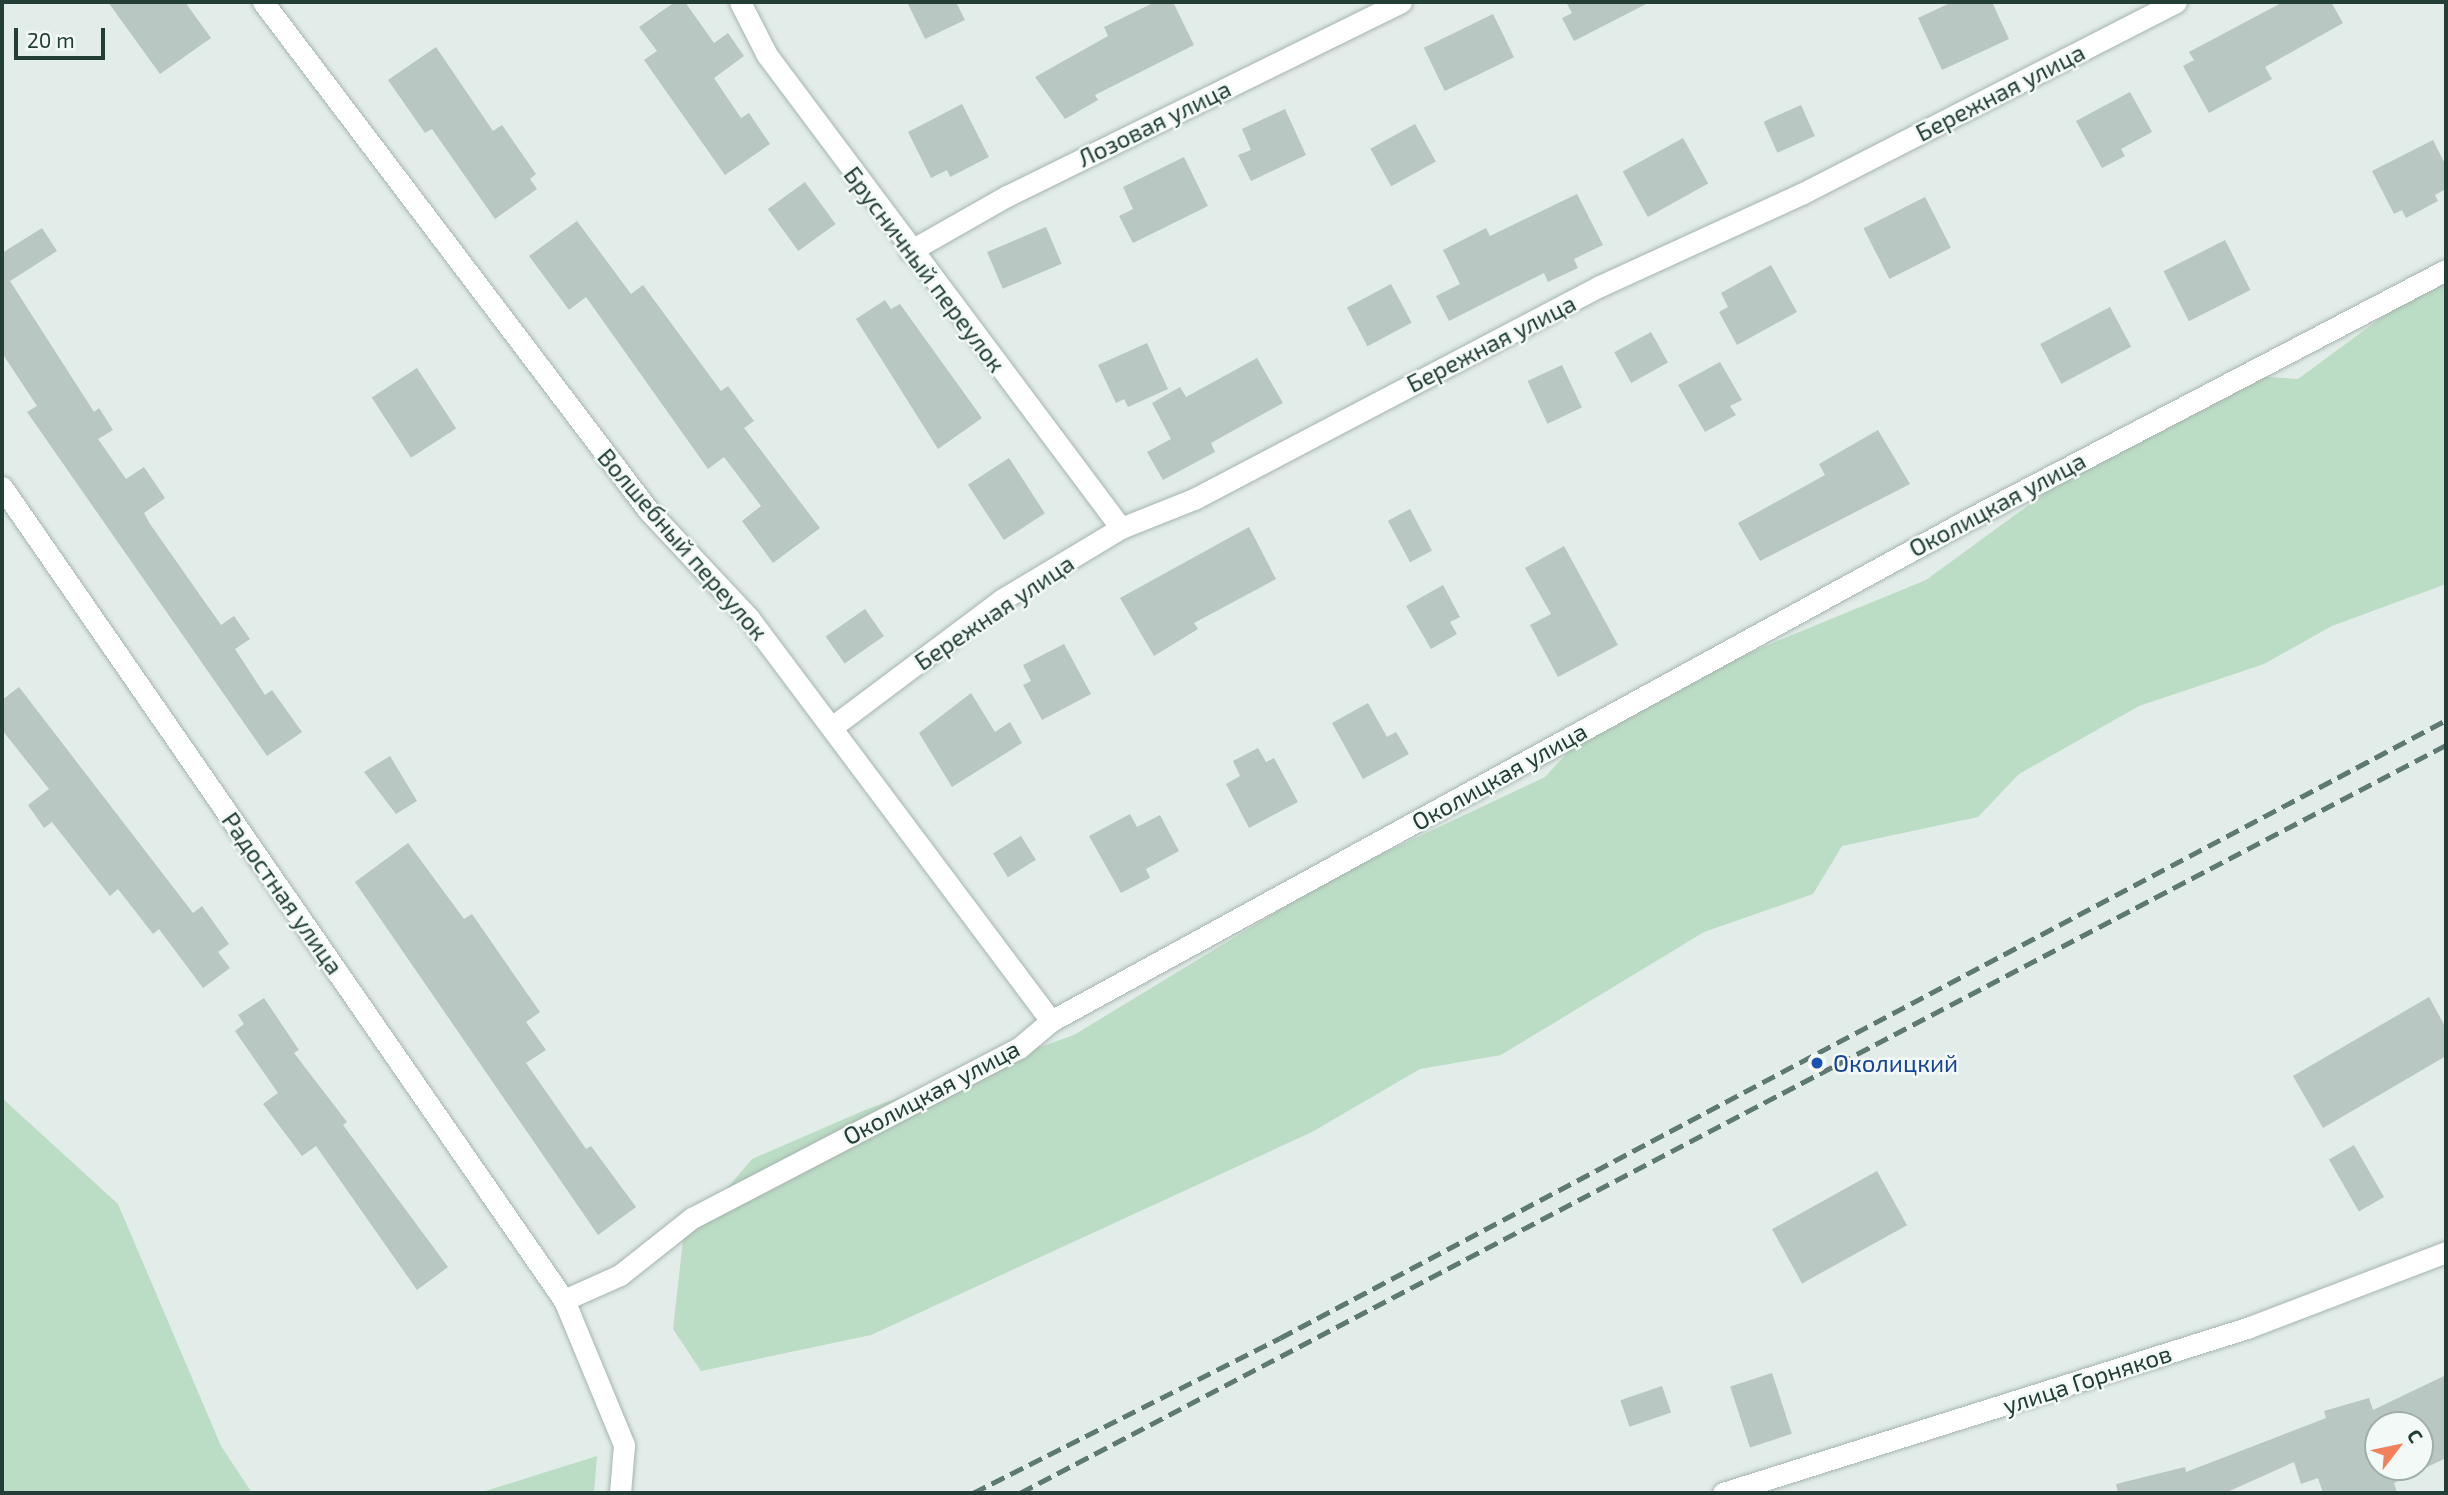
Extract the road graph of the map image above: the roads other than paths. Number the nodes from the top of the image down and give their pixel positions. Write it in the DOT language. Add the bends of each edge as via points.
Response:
graph roads {
  1 [pos="263,2"];
  2 [pos="740,2"];
  3 [pos="1401,2"];
  4 [pos="2176,2"];
  5 [pos="910,251"];
  6 [pos="2446,270"];
  7 [pos="2,487"];
  8 [pos="1122,528"];
  9 [pos="832,727"];
  10 [pos="1051,1021"];
  11 [pos="2446,1252"];
  12 [pos="564,1300"];
  13 [pos="620,1493"];
  14 [pos="1723,1493"];
  1 -- 9 [label="street, Волшебный переулок" via="648,510 749,618"];
  2 -- 5 [label="street, Брусничный переулок" via="767,55"];
  3 -- 5 [label="street, Лозовая улица" via="1006,196"];
  4 -- 8 [label="street, Бережная улица" via="1801,194 1600,286 1194,499"];
  5 -- 8 [label="street, Брусничный переулок"];
  6 -- 10 [label="street, Околицкая улица" via="1969,519"];
  7 -- 12 [label="street, Радостная улица"];
  8 -- 9 [label="street, Бережная улица" via="1001,600"];
  9 -- 10 [label="street, Волшебный переулок"];
  10 -- 12 [label="street, Околицкая улица" via="1018,1048 692,1217 620,1275"];
  11 -- 14 [label="street, улица Горняков" via="2247,1328"];
  12 -- 13 [label="street, Радостная улица" via="624,1445"];
}
